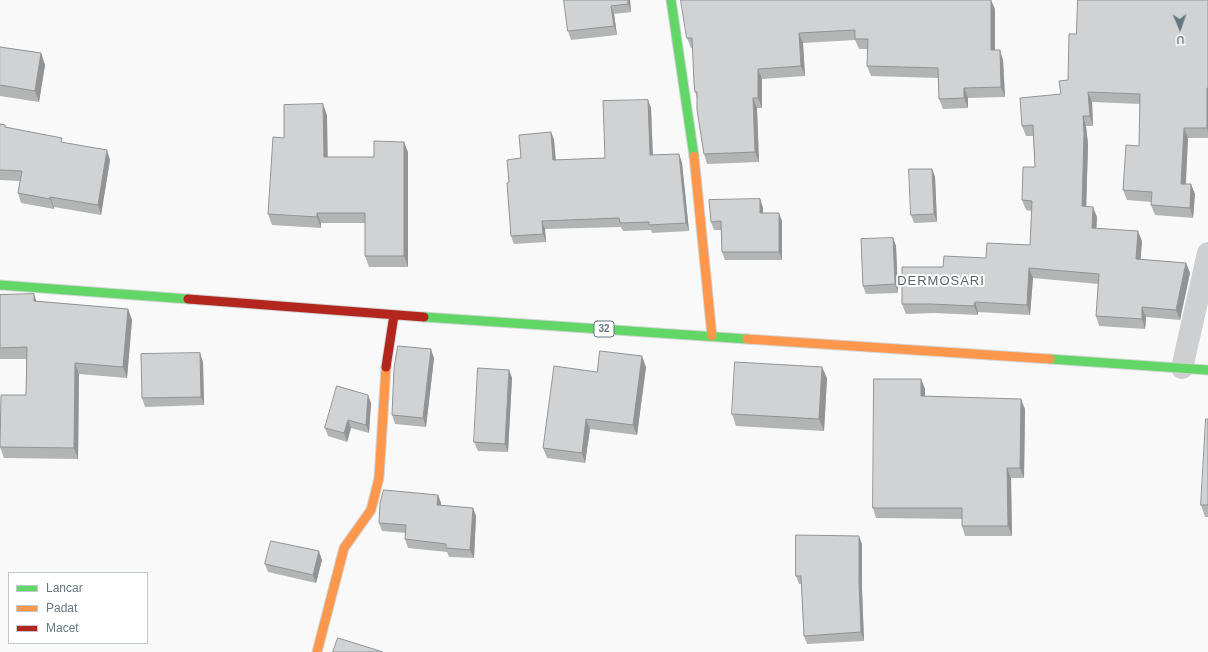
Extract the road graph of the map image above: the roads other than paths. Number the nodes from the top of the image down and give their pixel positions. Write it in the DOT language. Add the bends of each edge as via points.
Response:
graph roads {
  1 [pos="670,0"];
  2 [pos="1208,252"];
  3 [pos="0,285"];
  4 [pos="394,314"];
  5 [pos="712,336"];
  6 [pos="1182,368"];
  7 [pos="1208,370"];
  8 [pos="317,652"];
  1 -- 5 [label="main road" via="697,179"];
  2 -- 6 [label="street"];
  3 -- 4 [label="main road, 32"];
  4 -- 5 [label="main road, 32"];
  4 -- 8 [label="main road" via="385,376 379,478 371,510 344,548"];
  5 -- 6 [label="main road, 32"];
  6 -- 7 [label="main road, 32"];
}
